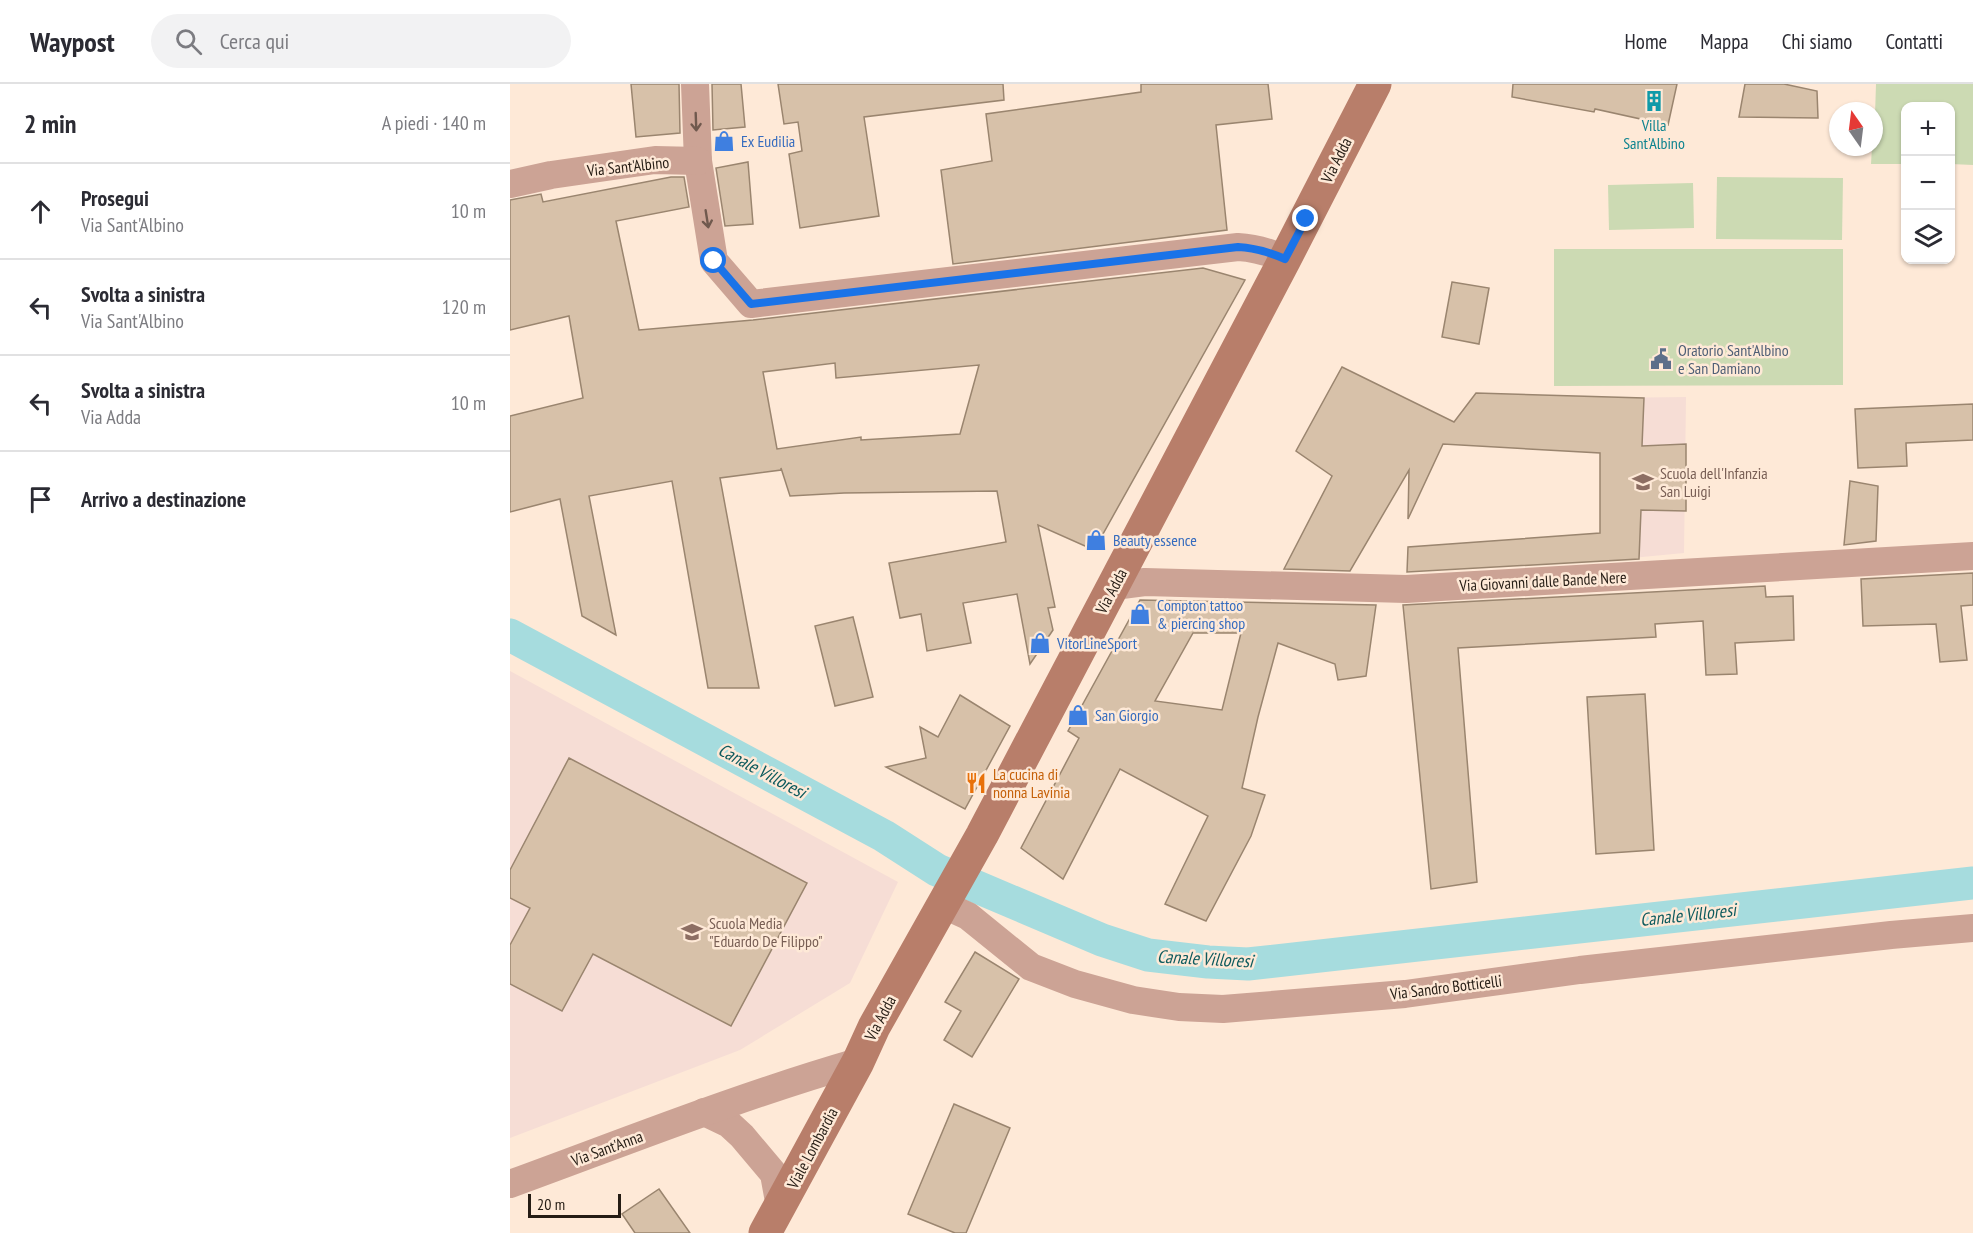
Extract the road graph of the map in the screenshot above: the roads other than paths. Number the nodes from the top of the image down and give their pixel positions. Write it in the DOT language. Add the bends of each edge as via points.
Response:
graph roads {
  1 [pos="695,84"];
  2 [pos="1375,84"];
  3 [pos="698,161"];
  4 [pos="510,184"];
  5 [pos="1285,259"];
  6 [pos="1973,556"];
  7 [pos="1114,586"];
  8 [pos="949,895"];
  9 [pos="1973,928"];
  10 [pos="858,1062"];
  11 [pos="704,1112"];
  12 [pos="510,1184"];
  13 [pos="773,1220"];
  1 -- 3 [label="street, one-way"];
  2 -- 5 [label="main road, Via Adda"];
  3 -- 4 [label="street, Via Sant'Albino" via="655,160"];
  3 -- 5 [label="street, one-way" via="714,261 751,304 1238,247 1255,248"];
  5 -- 7 [label="main road, Via Adda"];
  6 -- 7 [label="street, Via Giovanni dalle Bande Nere" via="1407,590 1145,582"];
  7 -- 8 [label="main road, Via Adda"];
  8 -- 9 [label="street, Via Sandro Botticelli" via="968,916 1031,967 1133,1000 1223,1009 1405,994 1580,970"];
  8 -- 10 [label="main road, Via Adda"];
  10 -- 11 [label="street, Via Sant'Anna"];
  10 -- 13 [label="main road, Viale Lombardia"];
  11 -- 12 [label="street, Via Sant'Anna"];
  11 -- 13 [label="street" via="729,1124 774,1174"];
}
